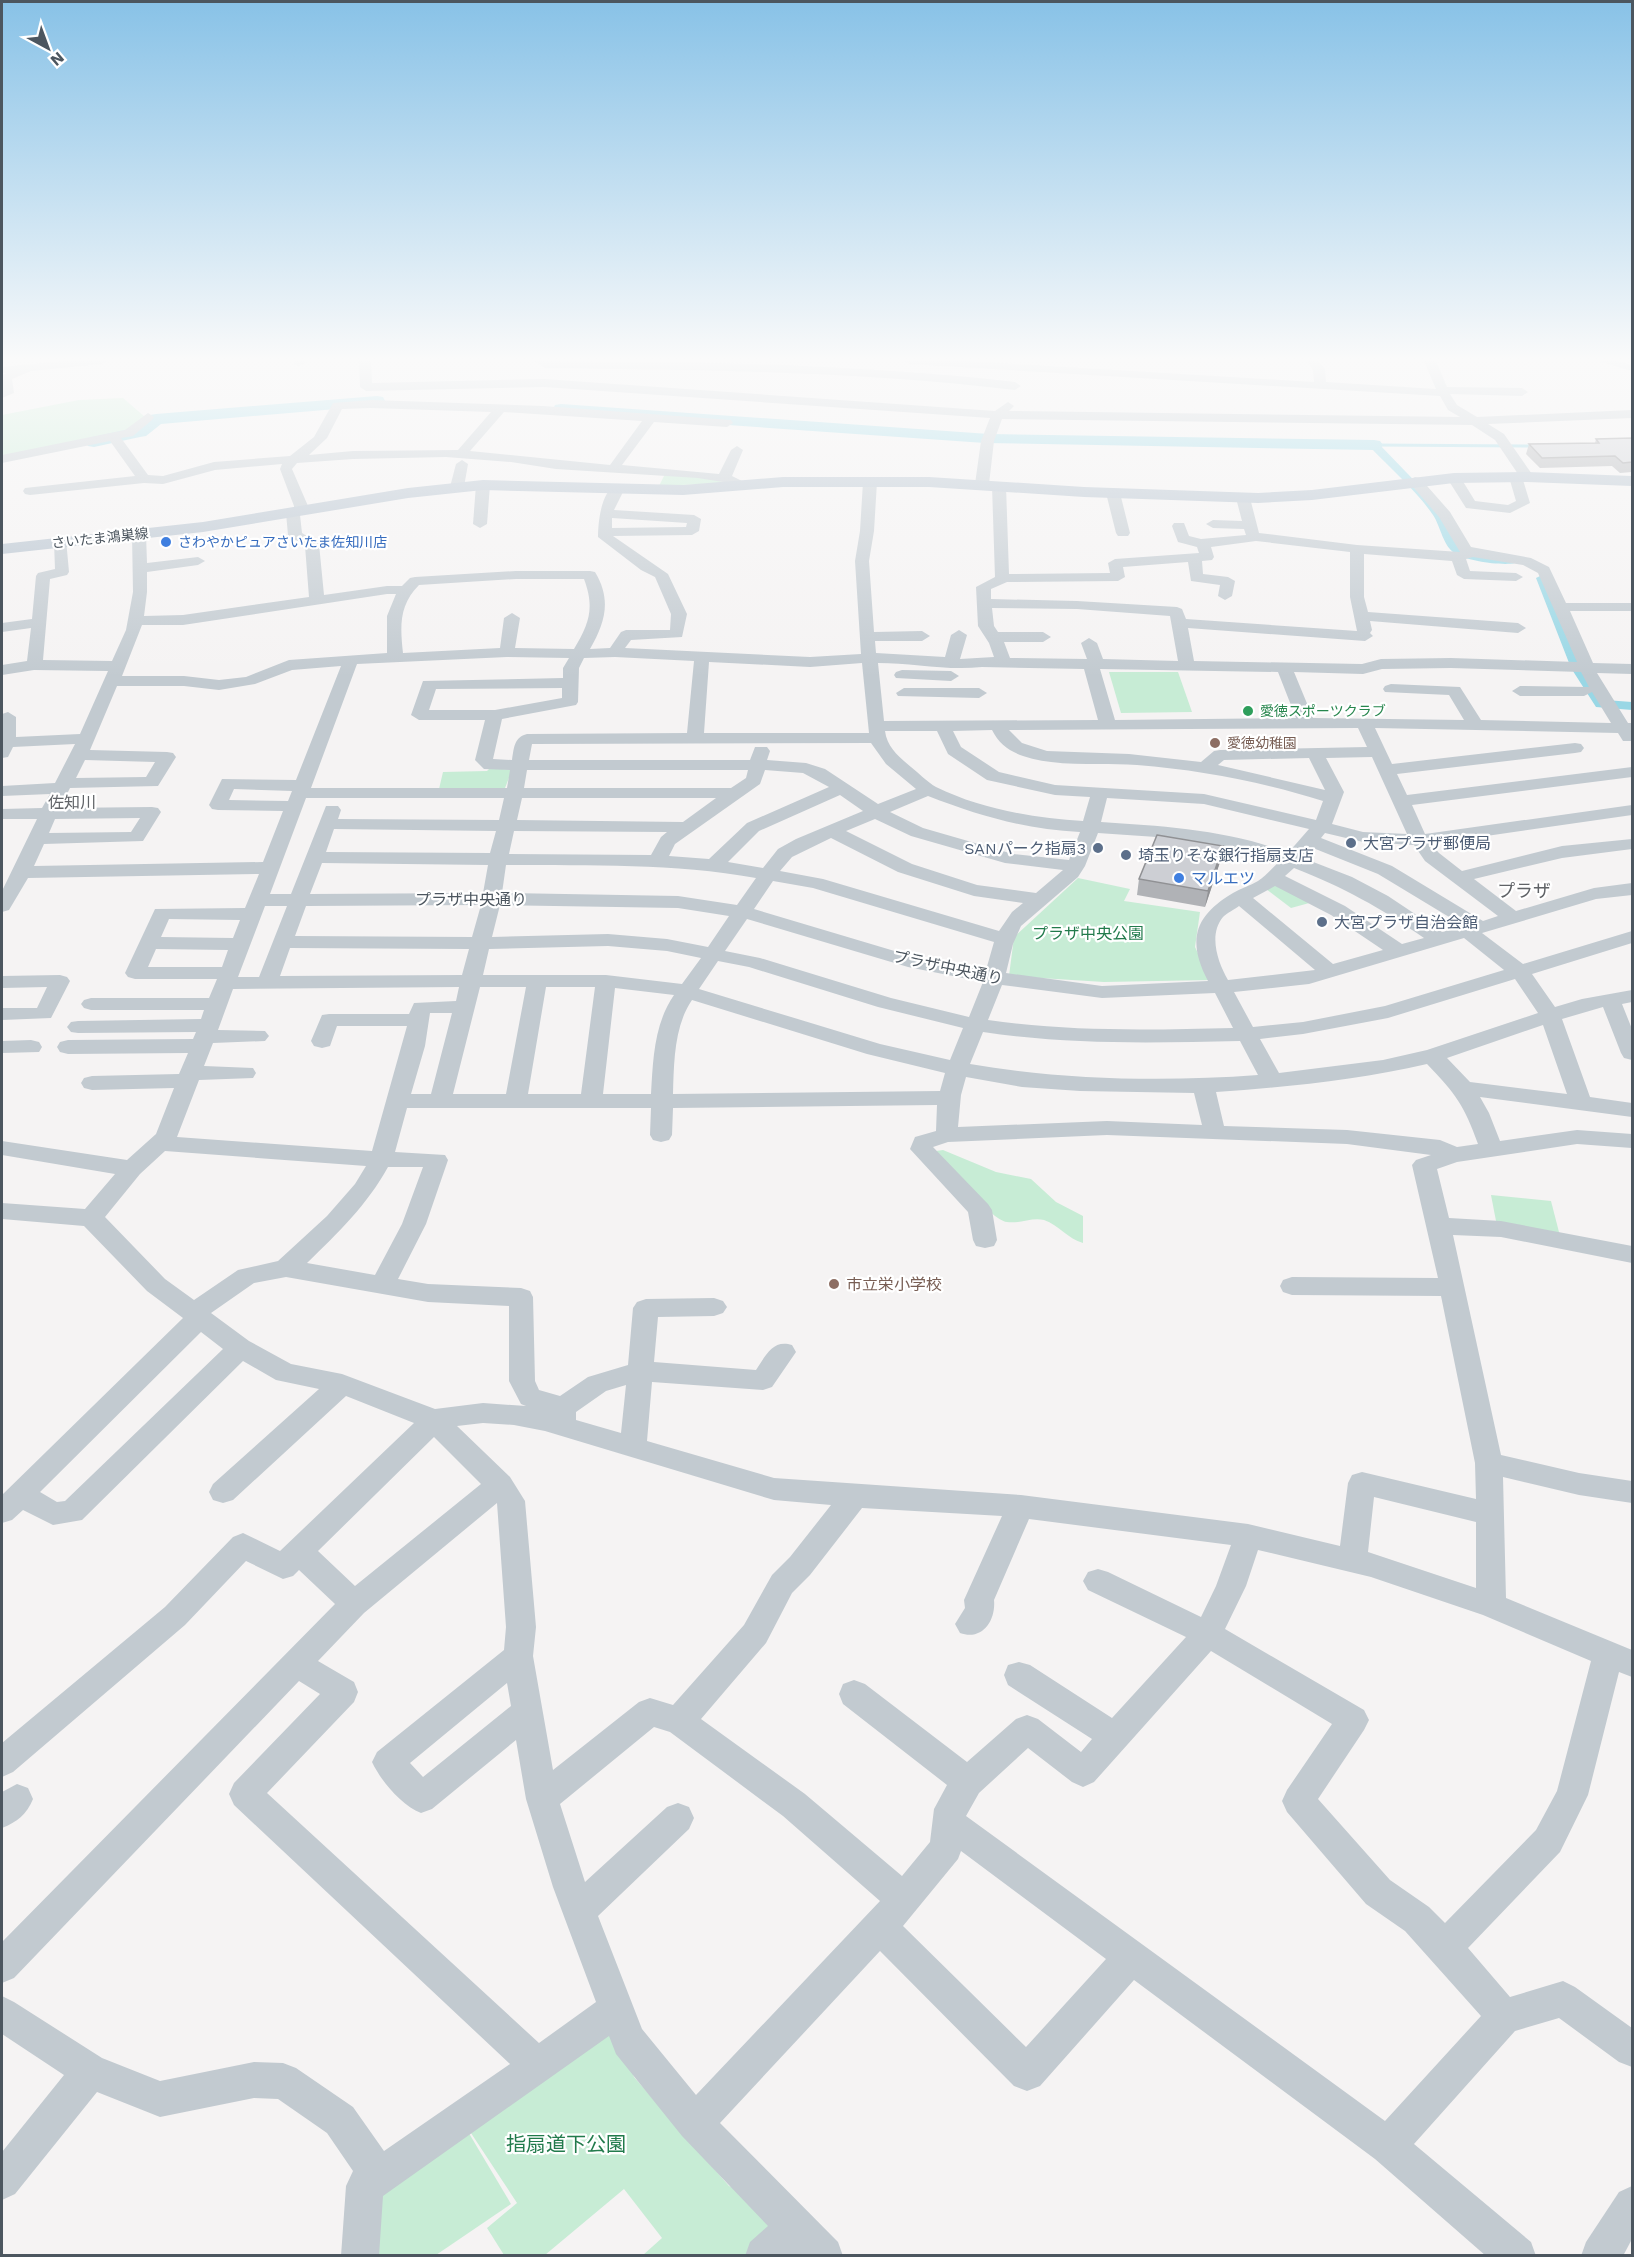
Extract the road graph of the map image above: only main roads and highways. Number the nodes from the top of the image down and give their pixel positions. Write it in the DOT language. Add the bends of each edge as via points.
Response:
graph roads {
  1 [pos="1632,482"];
  2 [pos="2,548"];
  1 -- 2 [label="main road, さいたま鴻巣線" via="1454,478 1297,496 1243,498 870,482 683,490 483,485 139,534"];
}
